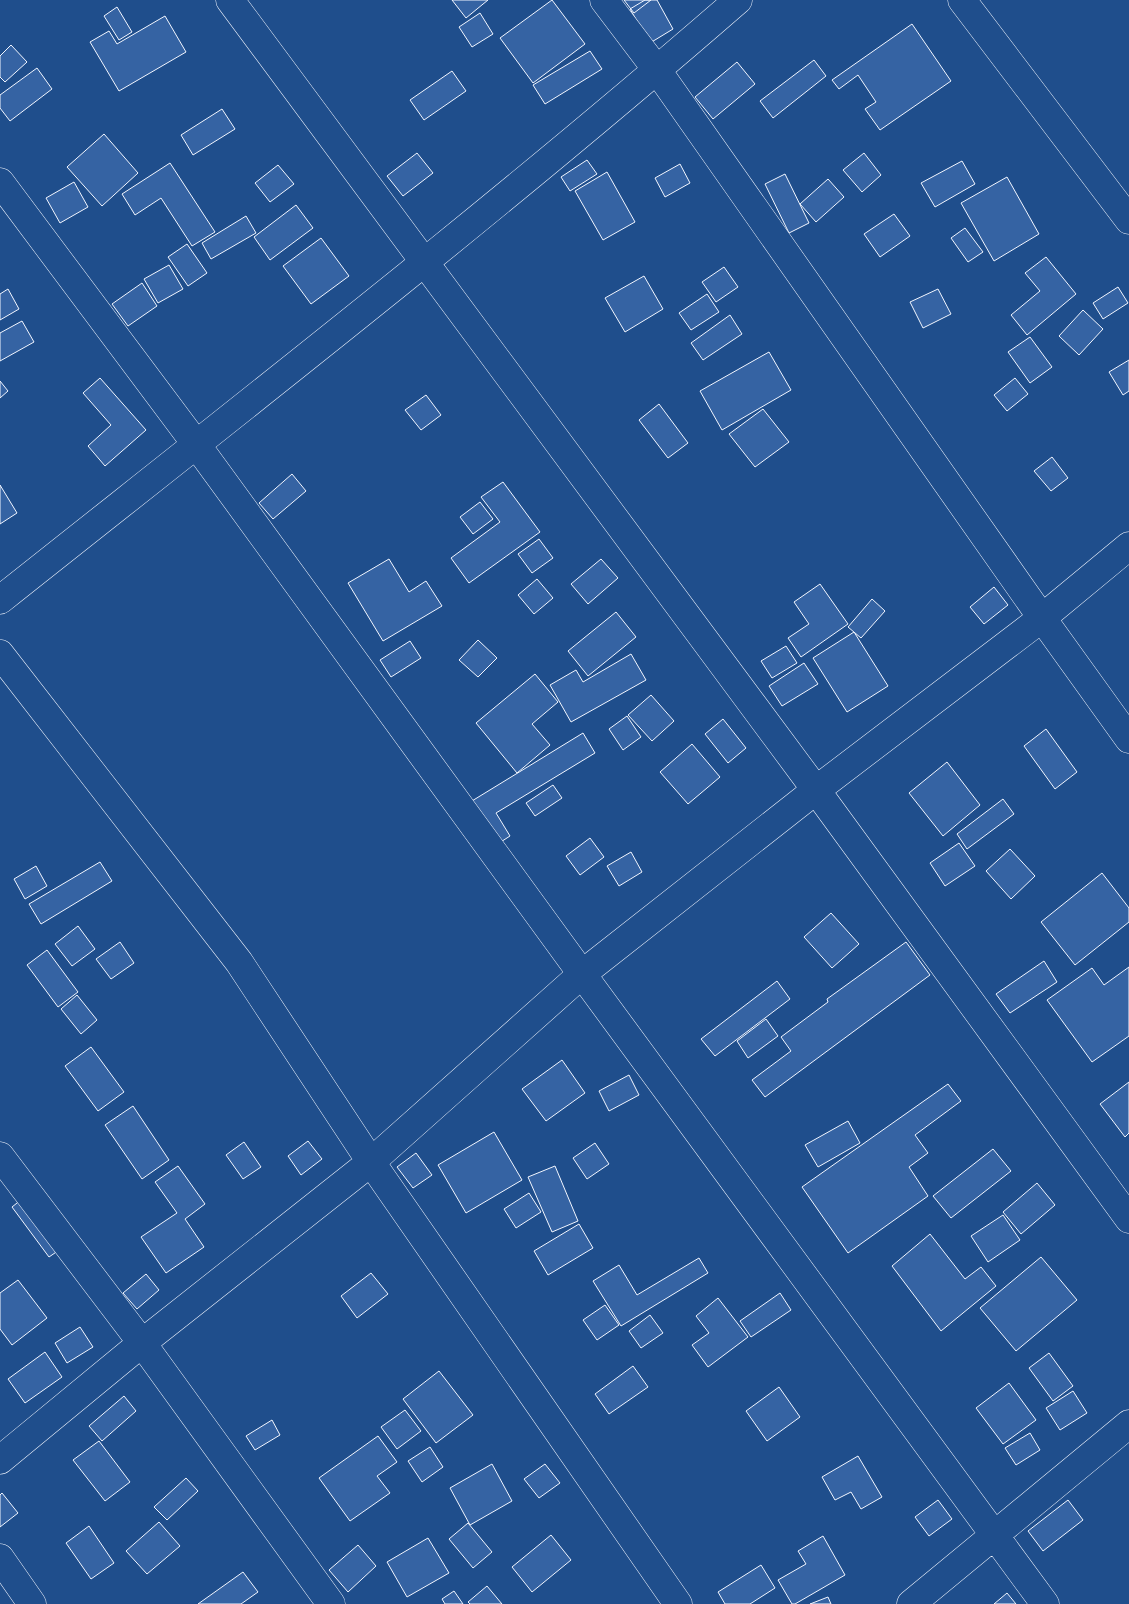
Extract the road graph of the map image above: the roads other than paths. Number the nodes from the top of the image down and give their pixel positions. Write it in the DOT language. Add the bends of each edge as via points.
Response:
graph roads {
  1 [pos="230,0"];
  2 [pos="604,0"];
  3 [pos="738,0"];
  4 [pos="962,0"];
  5 [pos="657,70"];
  6 [pos="0,182"];
  7 [pos="1129,220"];
  8 [pos="425,261"];
  9 [pos="196,444"];
  10 [pos="1129,546"];
  11 [pos="0,600"];
  12 [pos="1042,618"];
  13 [pos="0,654"];
  14 [pos="1129,739"];
  15 [pos="816,790"];
  16 [pos="582,974"];
  17 [pos="0,1156"];
  18 [pos="371,1162"];
  19 [pos="1129,1220"];
  20 [pos="142,1343"];
  21 [pos="1129,1424"];
  22 [pos="0,1460"];
  23 [pos="995,1536"];
  24 [pos="0,1558"];
  25 [pos="32,1604"];
  26 [pos="331,1604"];
  27 [pos="678,1604"];
  28 [pos="911,1604"];
  29 [pos="1045,1604"];
  1 -- 8 [label="street"];
  2 -- 5 [label="street"];
  3 -- 5 [label="street"];
  4 -- 7 [label="street"];
  5 -- 8 [label="street"];
  5 -- 12 [label="street"];
  6 -- 9 [label="street"];
  8 -- 9 [label="street"];
  8 -- 15 [label="street"];
  9 -- 11 [label="street"];
  9 -- 16 [label="street"];
  10 -- 12 [label="street"];
  12 -- 14 [label="street"];
  12 -- 15 [label="street"];
  13 -- 18 [label="street" via="239,962"];
  15 -- 16 [label="street"];
  15 -- 19 [label="street"];
  16 -- 18 [label="street"];
  16 -- 23 [label="street"];
  17 -- 20 [label="street"];
  18 -- 20 [label="street"];
  18 -- 27 [label="street"];
  20 -- 22 [label="street"];
  20 -- 26 [label="street"];
  21 -- 23 [label="street"];
  23 -- 28 [label="street"];
  23 -- 29 [label="street"];
  24 -- 25 [label="street"];
}
